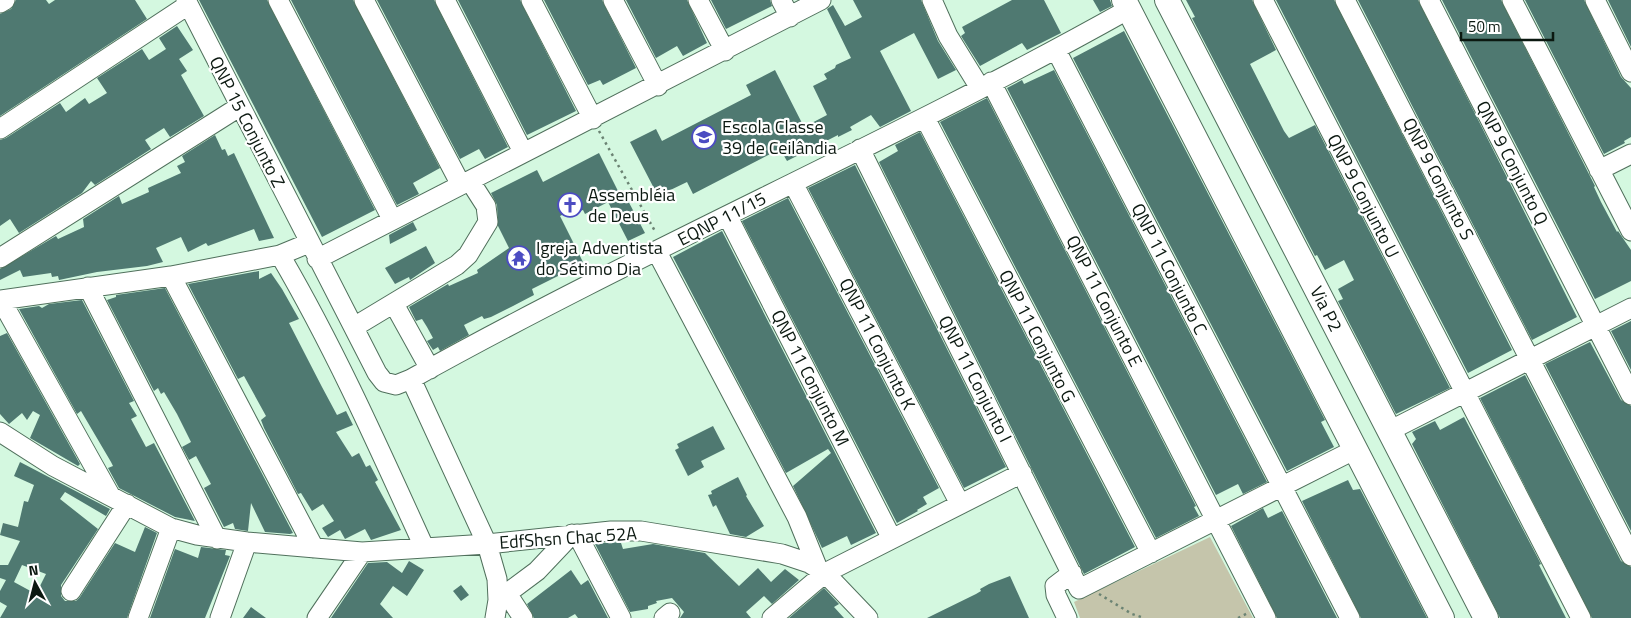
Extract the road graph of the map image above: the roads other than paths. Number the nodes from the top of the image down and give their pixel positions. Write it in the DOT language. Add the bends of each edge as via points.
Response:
graph roads {
  1 [pos="5,0"];
  2 [pos="278,0"];
  3 [pos="364,0"];
  4 [pos="445,0"];
  5 [pos="531,0"];
  6 [pos="613,0"];
  7 [pos="698,0"];
  8 [pos="781,0"];
  9 [pos="821,0"];
  10 [pos="932,0"];
  11 [pos="1167,0"];
  12 [pos="1263,0"];
  13 [pos="1345,0"];
  14 [pos="1429,0"];
  15 [pos="1512,0"];
  16 [pos="1594,0"];
  17 [pos="0,3"];
  18 [pos="187,3"];
  19 [pos="1126,4"];
  20 [pos="790,17"];
  21 [pos="1056,50"];
  22 [pos="725,51"];
  23 [pos="1631,72"];
  24 [pos="986,85"];
  25 [pos="658,86"];
  26 [pos="239,107"];
  27 [pos="925,118"];
  28 [pos="593,119"];
  29 [pos="0,129"];
  30 [pos="860,149"];
  31 [pos="523,152"];
  32 [pos="1631,154"];
  33 [pos="1600,170"];
  34 [pos="1260,181"];
  35 [pos="466,183"];
  36 [pos="793,183"];
  37 [pos="1226,196"];
  38 [pos="1272,203"];
  39 [pos="728,217"];
  40 [pos="392,219"];
  41 [pos="1237,220"];
  42 [pos="1631,231"];
  43 [pos="661,250"];
  44 [pos="313,251"];
  45 [pos="280,255"];
  46 [pos="0,258"];
  47 [pos="171,276"];
  48 [pos="88,287"];
  49 [pos="0,300"];
  50 [pos="394,304"];
  51 [pos="1631,308"];
  52 [pos="1595,326"];
  53 [pos="354,327"];
  54 [pos="1530,359"];
  55 [pos="430,369"];
  56 [pos="411,379"];
  57 [pos="1464,392"];
  58 [pos="1631,395"];
  59 [pos="1389,431"];
  60 [pos="0,432"];
  61 [pos="1356,450"];
  62 [pos="1022,473"];
  63 [pos="1282,486"];
  64 [pos="110,495"];
  65 [pos="127,504"];
  66 [pos="960,504"];
  67 [pos="1216,520"];
  68 [pos="171,528"];
  69 [pos="575,534"];
  70 [pos="217,538"];
  71 [pos="892,539"];
  72 [pos="247,542"];
  73 [pos="487,544"];
  74 [pos="424,547"];
  75 [pos="314,548"];
  76 [pos="362,552"];
  77 [pos="1151,553"];
  78 [pos="1631,556"];
  79 [pos="821,571"];
  80 [pos="1072,573"];
  81 [pos="71,592"];
  82 [pos="500,604"];
  83 [pos="1258,615"];
  84 [pos="138,618"];
  85 [pos="220,618"];
  86 [pos="317,618"];
  87 [pos="523,618"];
  88 [pos="621,618"];
  89 [pos="772,618"];
  90 [pos="868,618"];
  91 [pos="1066,618"];
  92 [pos="1350,618"];
  93 [pos="1442,618"];
  94 [pos="1486,618"];
  95 [pos="1582,618"];
  1 -- 17 [label="street"];
  2 -- 40 [label="street"];
  3 -- 35 [label="street"];
  4 -- 31 [label="street"];
  5 -- 28 [label="street"];
  6 -- 25 [label="street"];
  7 -- 22 [label="street"];
  8 -- 20 [label="street"];
  9 -- 20 [label="street"];
  10 -- 24 [label="street" via="948,36"];
  11 -- 34 [label="main road, Via P2"];
  12 -- 57 [label="street, QNP 9 Conjunto U"];
  13 -- 54 [label="street, QNP 9 Conjunto S"];
  14 -- 52 [label="street, QNP 9 Conjunto Q"];
  15 -- 33 [label="street"];
  16 -- 23 [label="street"];
  18 -- 26 [label="street, QNP 15 Conjunto Z"];
  18 -- 29 [label="street"];
  19 -- 21 [label="street, EQNP 11/15"];
  19 -- 37 [label="main road"];
  20 -- 22 [label="street"];
  21 -- 24 [label="street, EQNP 11/15"];
  21 -- 63 [label="street, QNP 11 Conjunto C"];
  22 -- 25 [label="street"];
  24 -- 27 [label="street, EQNP 11/15"];
  24 -- 67 [label="street, QNP 11 Conjunto E"];
  25 -- 28 [label="street"];
  26 -- 44 [label="street, QNP 15 Conjunto Z"];
  26 -- 46 [label="street"];
  27 -- 30 [label="street, EQNP 11/15"];
  27 -- 77 [label="street, QNP 11 Conjunto G"];
  28 -- 31 [label="street"];
  30 -- 36 [label="street, EQNP 11/15"];
  30 -- 62 [label="street, QNP 11 Conjunto I"];
  31 -- 35 [label="street"];
  32 -- 33 [label="street"];
  33 -- 42 [label="street"];
  34 -- 37 [label="main road" via="1238,196"];
  34 -- 38 [label="main road, Via P2"];
  35 -- 40 [label="street"];
  35 -- 50 [label="street" via="486,206 487,227 468,255 456,265"];
  36 -- 39 [label="street, EQNP 11/15"];
  36 -- 66 [label="street, QNP 11 Conjunto K"];
  37 -- 41 [label="main road"];
  38 -- 41 [label="main road" via="1252,209"];
  38 -- 59 [label="main road, Via P2"];
  39 -- 43 [label="street, EQNP 11/15"];
  39 -- 71 [label="street, QNP 11 Conjunto M"];
  40 -- 44 [label="street"];
  41 -- 61 [label="main road"];
  43 -- 55 [label="street, EQNP 11/15"];
  43 -- 79 [label="street"];
  44 -- 45 [label="street"];
  44 -- 53 [label="street, QNP 15 Conjunto Z"];
  45 -- 47 [label="street"];
  45 -- 74 [label="street" via="352,393"];
  47 -- 48 [label="street"];
  47 -- 75 [label="street"];
  48 -- 49 [label="street"];
  48 -- 70 [label="street"];
  49 -- 64 [label="street"];
  50 -- 53 [label="street"];
  50 -- 55 [label="street"];
  51 -- 52 [label="street"];
  52 -- 54 [label="street"];
  52 -- 58 [label="street, QNP 9 Conjunto Q"];
  53 -- 56 [label="street, EQNP 11/15" via="384,382 396,384"];
  54 -- 57 [label="street"];
  54 -- 78 [label="street, QNP 9 Conjunto S"];
  55 -- 56 [label="street, EQNP 11/15"];
  56 -- 73 [label="street"];
  57 -- 59 [label="street"];
  57 -- 95 [label="street, QNP 9 Conjunto U"];
  59 -- 94 [label="main road, Via P2"];
  60 -- 64 [label="street, EdfShsn Chac 52A" via="53,466"];
  61 -- 63 [label="street"];
  61 -- 93 [label="main road"];
  62 -- 66 [label="street"];
  62 -- 80 [label="street, QNP 11 Conjunto I"];
  63 -- 67 [label="street"];
  63 -- 92 [label="street, QNP 11 Conjunto C"];
  64 -- 65 [label="street, EdfShsn Chac 52A"];
  65 -- 68 [label="street, EdfShsn Chac 52A"];
  65 -- 81 [label="street"];
  66 -- 71 [label="street"];
  67 -- 77 [label="street"];
  67 -- 83 [label="street, QNP 11 Conjunto E"];
  68 -- 70 [label="street, EdfShsn Chac 52A"];
  68 -- 84 [label="street"];
  69 -- 73 [label="street, EdfShsn Chac 52A"];
  69 -- 79 [label="street, EdfShsn Chac 52A" via="641,532 782,554"];
  69 -- 82 [label="street"];
  69 -- 88 [label="street"];
  70 -- 72 [label="street, EdfShsn Chac 52A"];
  71 -- 79 [label="street"];
  72 -- 75 [label="street, EdfShsn Chac 52A"];
  72 -- 85 [label="street"];
  73 -- 74 [label="street, EdfShsn Chac 52A"];
  73 -- 82 [label="street"];
  74 -- 76 [label="street, EdfShsn Chac 52A"];
  75 -- 76 [label="street, EdfShsn Chac 52A"];
  76 -- 86 [label="street"];
  77 -- 80 [label="street, QNP 11 Conjunto I" via="1080,589"];
  79 -- 89 [label="street"];
  79 -- 90 [label="street, EdfShsn Chac 52A"];
  80 -- 91 [label="street" via="1055,586"];
  82 -- 87 [label="street"];
}
